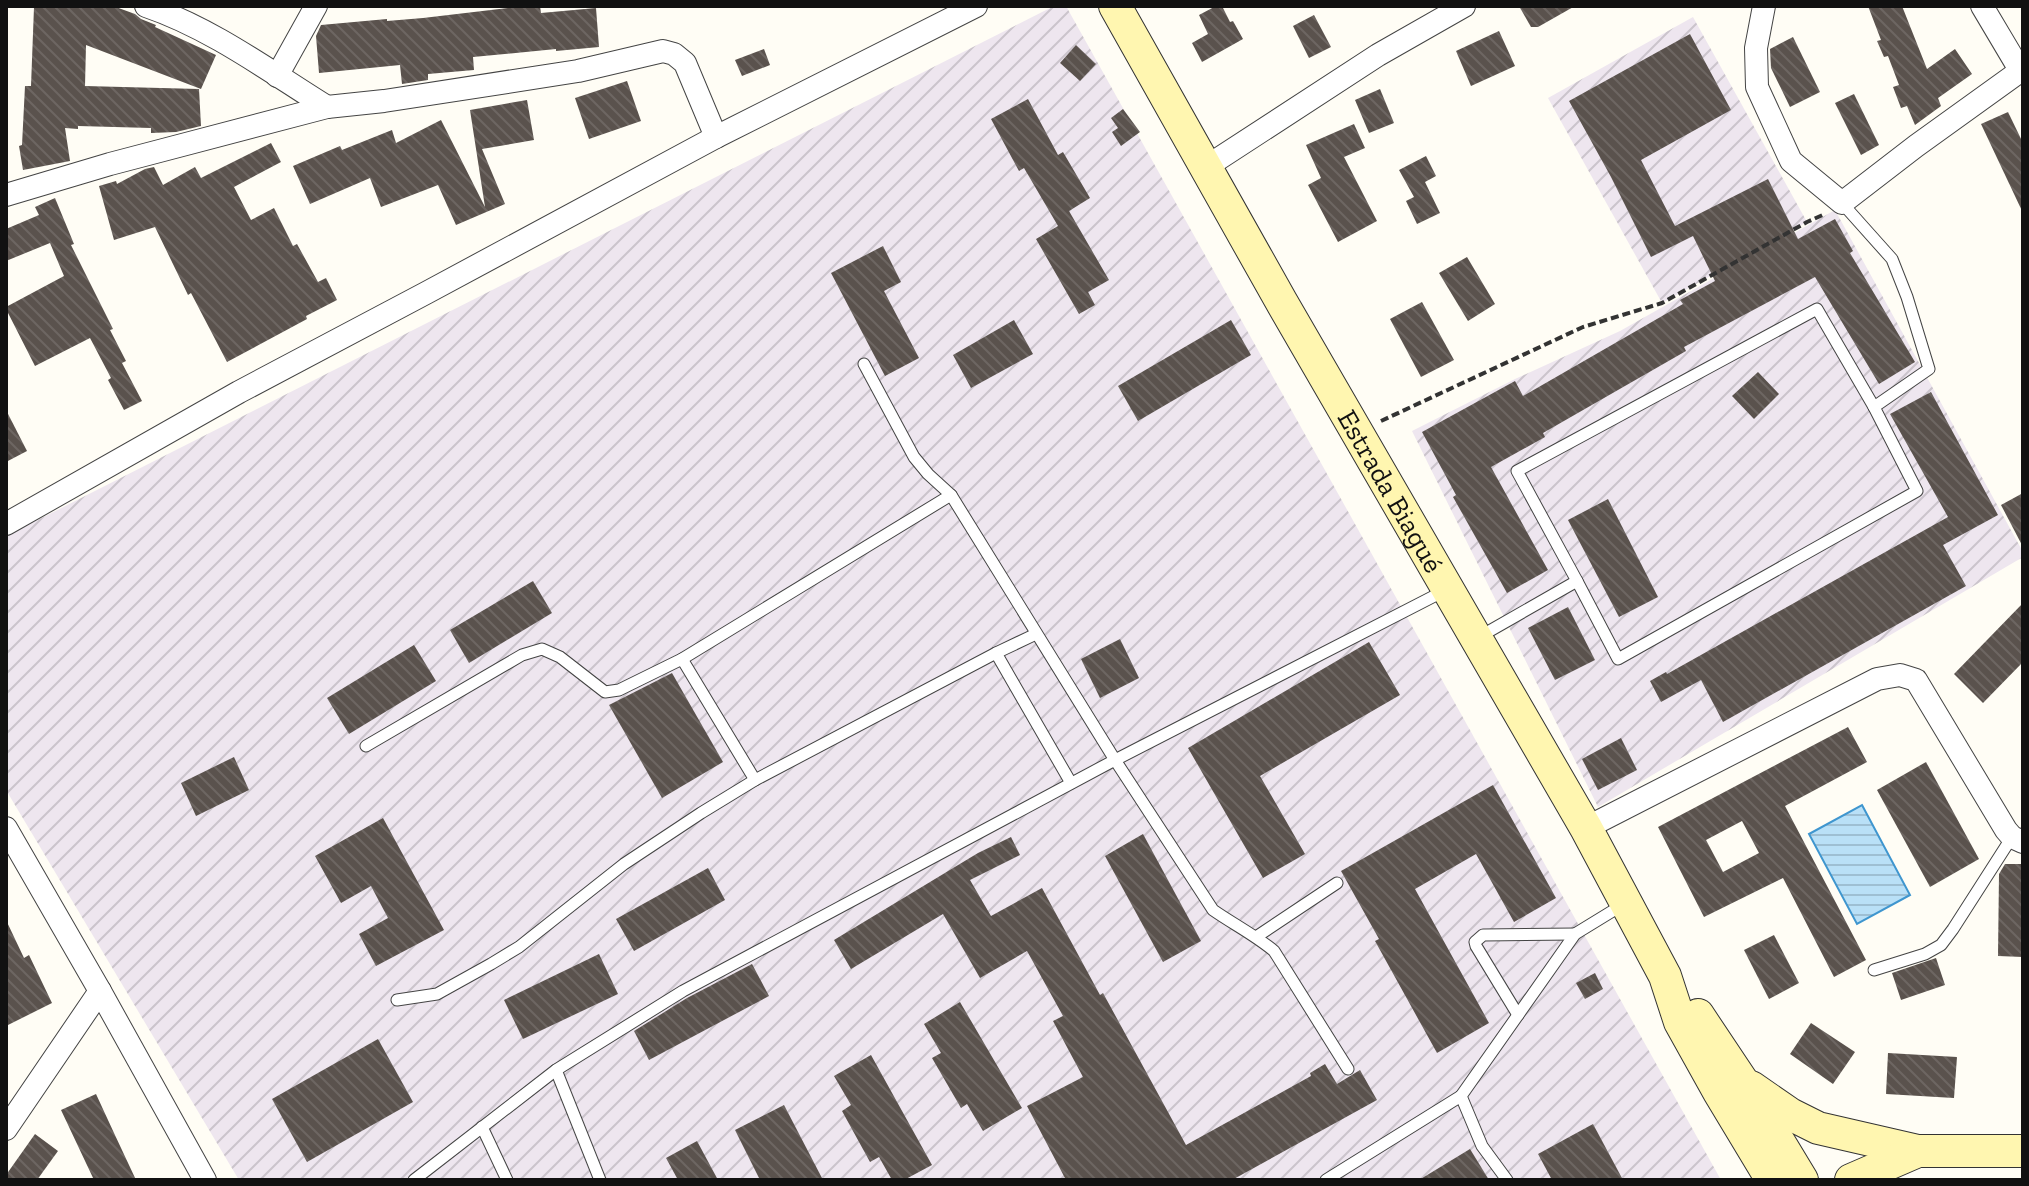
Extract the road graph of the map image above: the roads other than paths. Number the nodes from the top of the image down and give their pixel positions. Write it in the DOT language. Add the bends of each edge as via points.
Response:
graph roads {
  1 [pos="146,6"];
  2 [pos="316,6"];
  3 [pos="976,6"];
  4 [pos="1115,6"];
  5 [pos="1464,6"];
  6 [pos="1764,6"];
  7 [pos="1982,6"];
  8 [pos="2022,69"];
  9 [pos="277,76"];
  10 [pos="327,107"];
  11 [pos="716,137"];
  12 [pos="1206,167"];
  13 [pos="6,195"];
  14 [pos="1842,203"];
  15 [pos="864,364"];
  16 [pos="1874,407"];
  17 [pos="951,495"];
  18 [pos="6,524"];
  19 [pos="1577,581"];
  20 [pos="1447,589"];
  21 [pos="1036,634"];
  22 [pos="1475,639"];
  23 [pos="996,653"];
  24 [pos="682,659"];
  25 [pos="366,746"];
  26 [pos="1115,760"];
  27 [pos="755,780"];
  28 [pos="1071,783"];
  29 [pos="6,828"];
  30 [pos="1586,828"];
  31 [pos="2018,840"];
  32 [pos="1337,883"];
  33 [pos="1626,903"];
  34 [pos="1575,934"];
  35 [pos="1256,937"];
  36 [pos="1874,970"];
  37 [pos="1665,976"];
  38 [pos="100,991"];
  39 [pos="397,1000"];
  40 [pos="1518,1015"];
  41 [pos="1348,1069"];
  42 [pos="556,1070"];
  43 [pos="1742,1081"];
  44 [pos="1461,1096"];
  45 [pos="482,1127"];
  46 [pos="6,1129"];
  47 [pos="2023,1151"];
  48 [pos="1904,1171"];
  49 [pos="205,1180"];
  50 [pos="414,1180"];
  51 [pos="507,1180"];
  52 [pos="600,1180"];
  53 [pos="1326,1180"];
  54 [pos="1507,1180"];
  55 [pos="1772,1180"];
  56 [pos="1802,1180"];
  57 [pos="1851,1180"];
  1 -- 9 [label="street" via="201,30"];
  2 -- 9 [label="street"];
  3 -- 11 [label="street"];
  4 -- 12 [label="main road, Estrada Biagué"];
  5 -- 12 [label="street"];
  6 -- 14 [label="street" via="1756,48 1757,87 1791,161"];
  7 -- 8 [label="street"];
  8 -- 14 [label="street"];
  9 -- 10 [label="street"];
  10 -- 11 [label="street" via="578,71 663,51 685,63"];
  10 -- 13 [label="street"];
  11 -- 18 [label="street" via="239,392"];
  12 -- 20 [label="main road, Estrada Biagué"];
  14 -- 16 [label="lane" via="1892,259 1929,369"];
  15 -- 17 [label="lane" via="914,457"];
  16 -- 19 [label="lane" via="1917,491 1618,659"];
  16 -- 19 [label="lane" via="1817,309 1517,471"];
  17 -- 21 [label="lane"];
  17 -- 24 [label="lane"];
  19 -- 22 [label="lane"];
  20 -- 22 [label="main road, Estrada Biagué"];
  20 -- 26 [label="lane"];
  21 -- 23 [label="lane"];
  21 -- 26 [label="lane"];
  22 -- 30 [label="main road, Estrada Biagué"];
  23 -- 27 [label="lane"];
  23 -- 28 [label="lane"];
  24 -- 25 [label="lane" via="605,692 542,649 522,655"];
  24 -- 27 [label="lane"];
  26 -- 28 [label="lane"];
  26 -- 35 [label="lane" via="1213,910"];
  27 -- 39 [label="lane" via="624,864 519,947 437,994"];
  28 -- 42 [label="lane" via="696,984"];
  29 -- 38 [label="street"];
  30 -- 31 [label="street" via="1877,679 1900,675 1916,680 2006,830"];
  30 -- 33 [label="main road, Estrada Biagué"];
  31 -- 36 [label="lane" via="1941,945"];
  32 -- 35 [label="lane"];
  33 -- 34 [label="lane"];
  33 -- 37 [label="main road, Estrada Biagué"];
  34 -- 40 [label="lane"];
  34 -- 40 [label="lane" via="1478,937 1476,946"];
  35 -- 41 [label="lane" via="1274,951"];
  37 -- 43 [label="main road, Estrada Biagué"];
  37 -- 55 [label="main road, Estrada Biagué" via="1680,1022"];
  38 -- 46 [label="street"];
  38 -- 49 [label="street"];
  40 -- 44 [label="lane"];
  42 -- 45 [label="lane"];
  42 -- 52 [label="lane"];
  43 -- 48 [label="main road" via="1790,1114"];
  43 -- 56 [label="main road, Estrada Biagué"];
  44 -- 53 [label="lane"];
  44 -- 54 [label="lane" via="1482,1146"];
  45 -- 50 [label="lane"];
  45 -- 51 [label="lane"];
  47 -- 48 [label="main road" via="1956,1150"];
  48 -- 57 [label="main road"];
}
